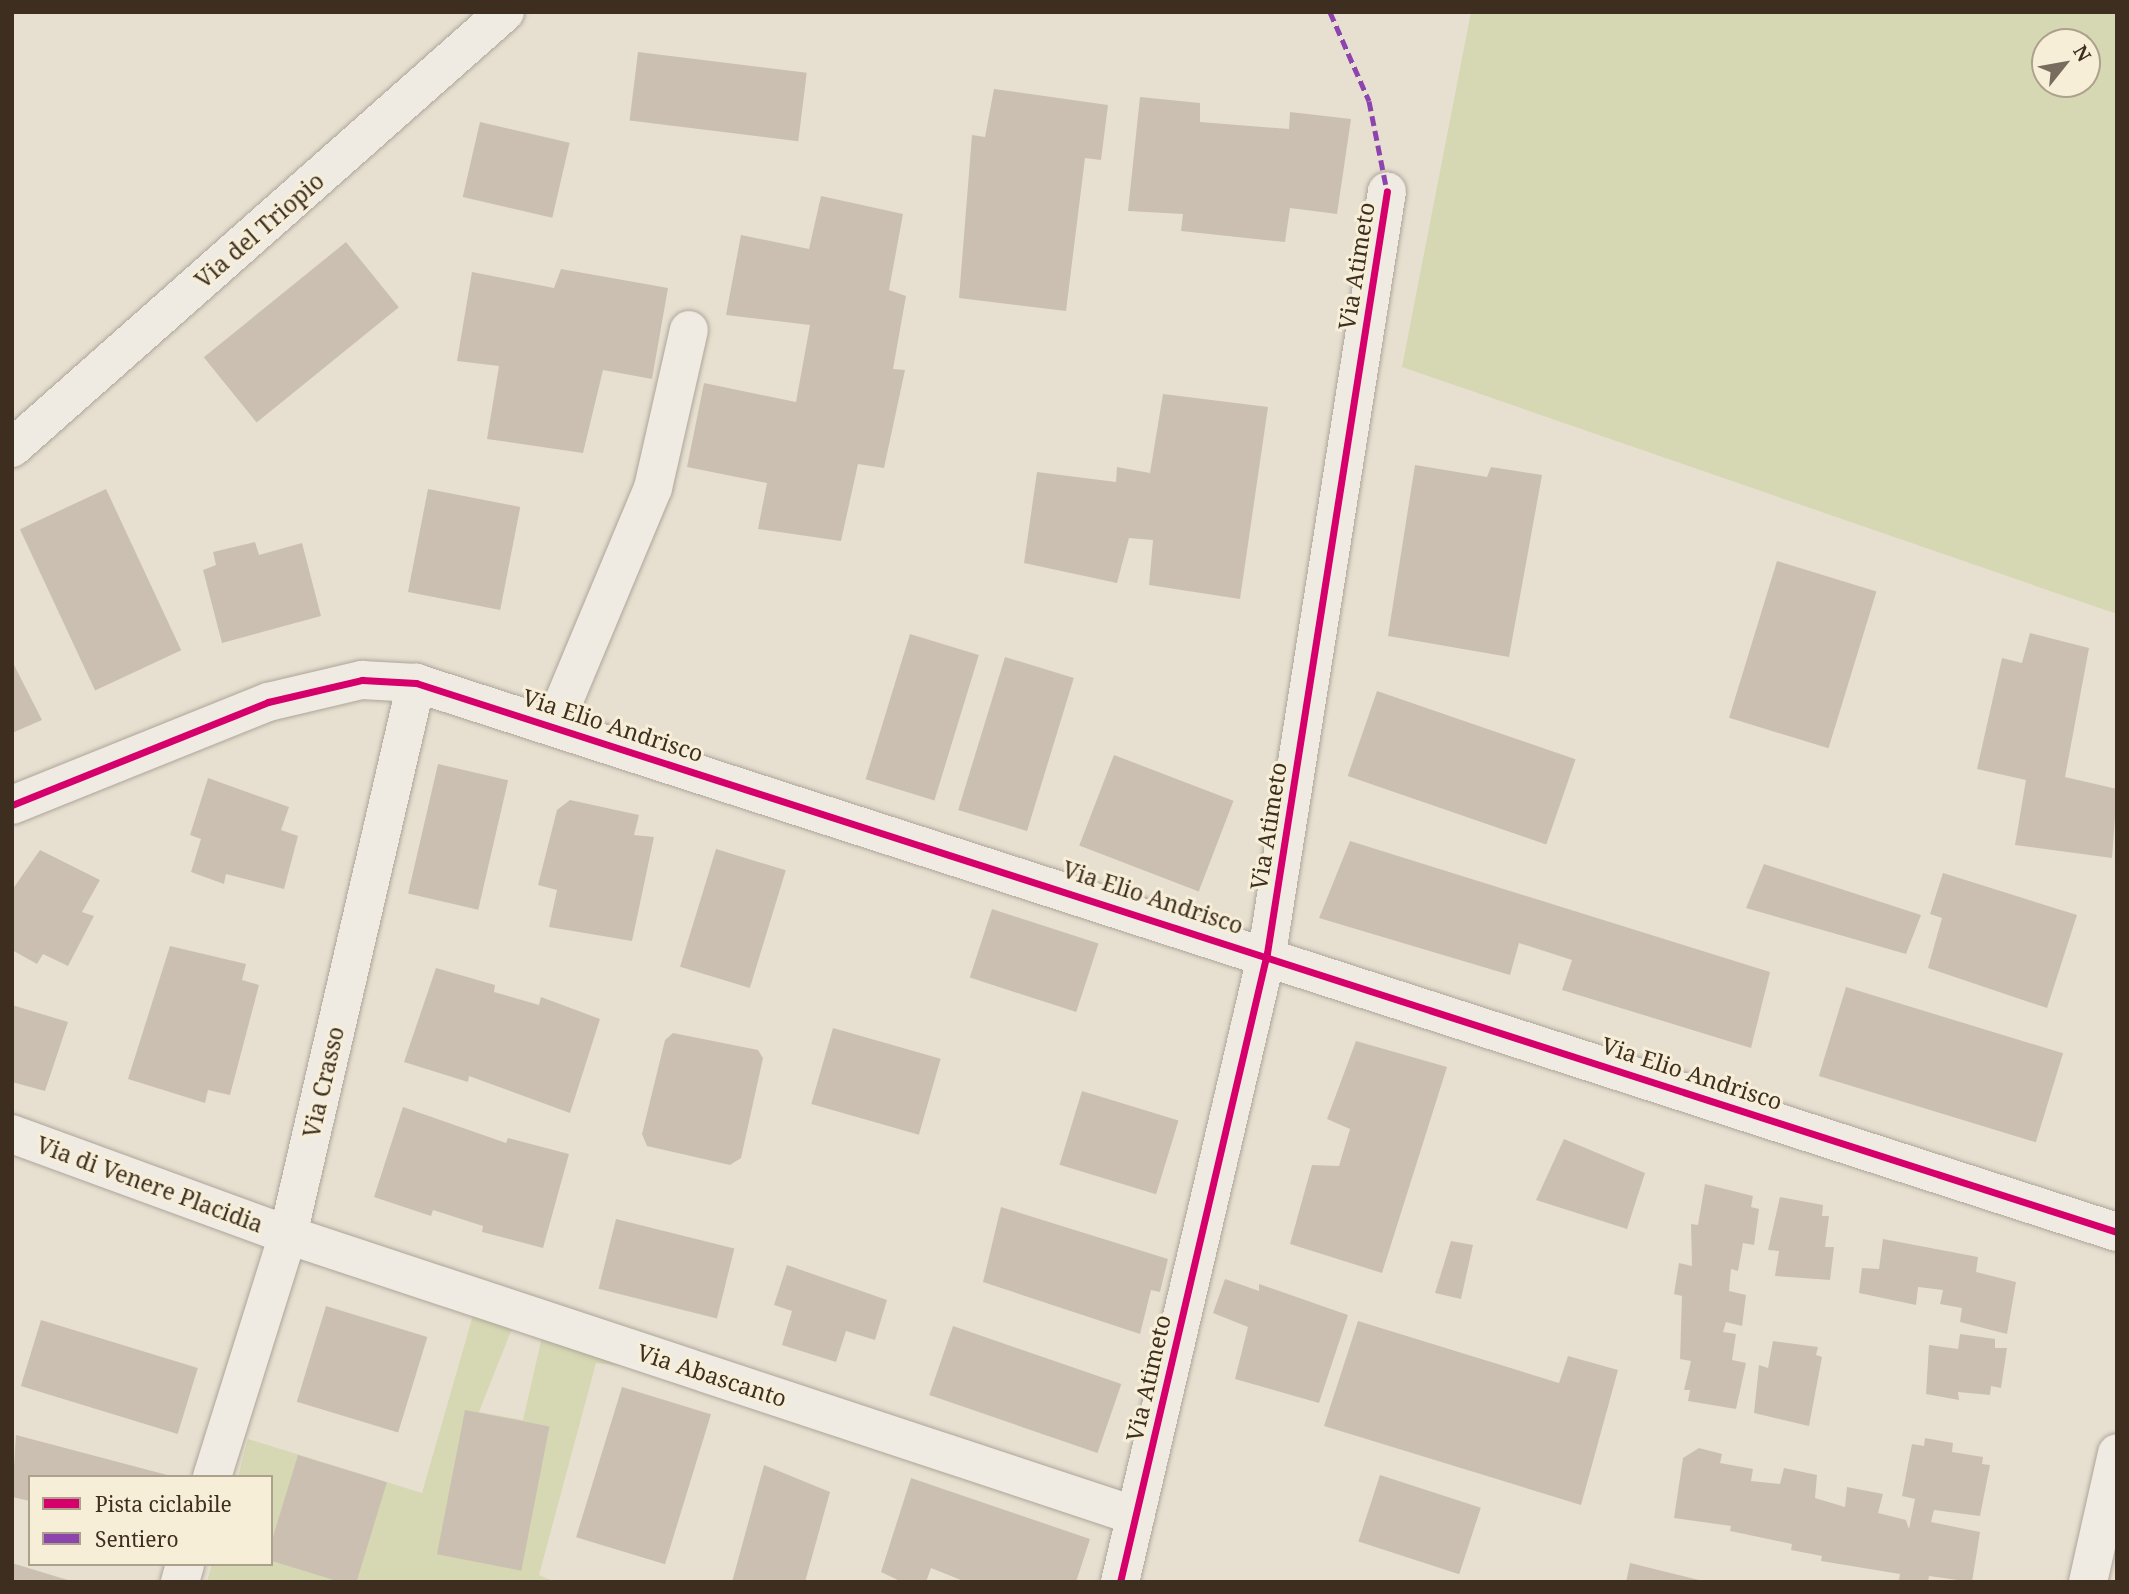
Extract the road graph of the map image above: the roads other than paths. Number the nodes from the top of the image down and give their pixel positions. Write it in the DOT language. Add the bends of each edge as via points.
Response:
graph roads {
  1 [pos="505,12"];
  2 [pos="1387,191"];
  3 [pos="689,330"];
  4 [pos="12,449"];
  5 [pos="415,683"];
  6 [pos="553,727"];
  7 [pos="12,805"];
  8 [pos="1267,953"];
  9 [pos="12,1134"];
  10 [pos="2117,1233"];
  11 [pos="288,1235"];
  12 [pos="2117,1453"];
  13 [pos="213,1475"];
  14 [pos="1136,1516"];
  15 [pos="1120,1582"];
  16 [pos="2088,1582"];
  1 -- 4 [label="street, Via del Triopio"];
  2 -- 8 [label="street, Via Atimeto"];
  3 -- 6 [label="street" via="653,488"];
  5 -- 6 [label="street, Via Elio Andrisco"];
  5 -- 7 [label="street" via="362,680 268,702"];
  5 -- 11 [label="street, Via Crasso"];
  6 -- 8 [label="street, Via Elio Andrisco"];
  8 -- 10 [label="street, Via Elio Andrisco"];
  8 -- 14 [label="street, Via Atimeto"];
  9 -- 11 [label="street, Via di Venere Placidia"];
  11 -- 13 [label="street, Via Crasso"];
  11 -- 14 [label="street, Via Abascanto"];
  12 -- 16 [label="street"];
  14 -- 15 [label="street, Via Atimeto"];
}
